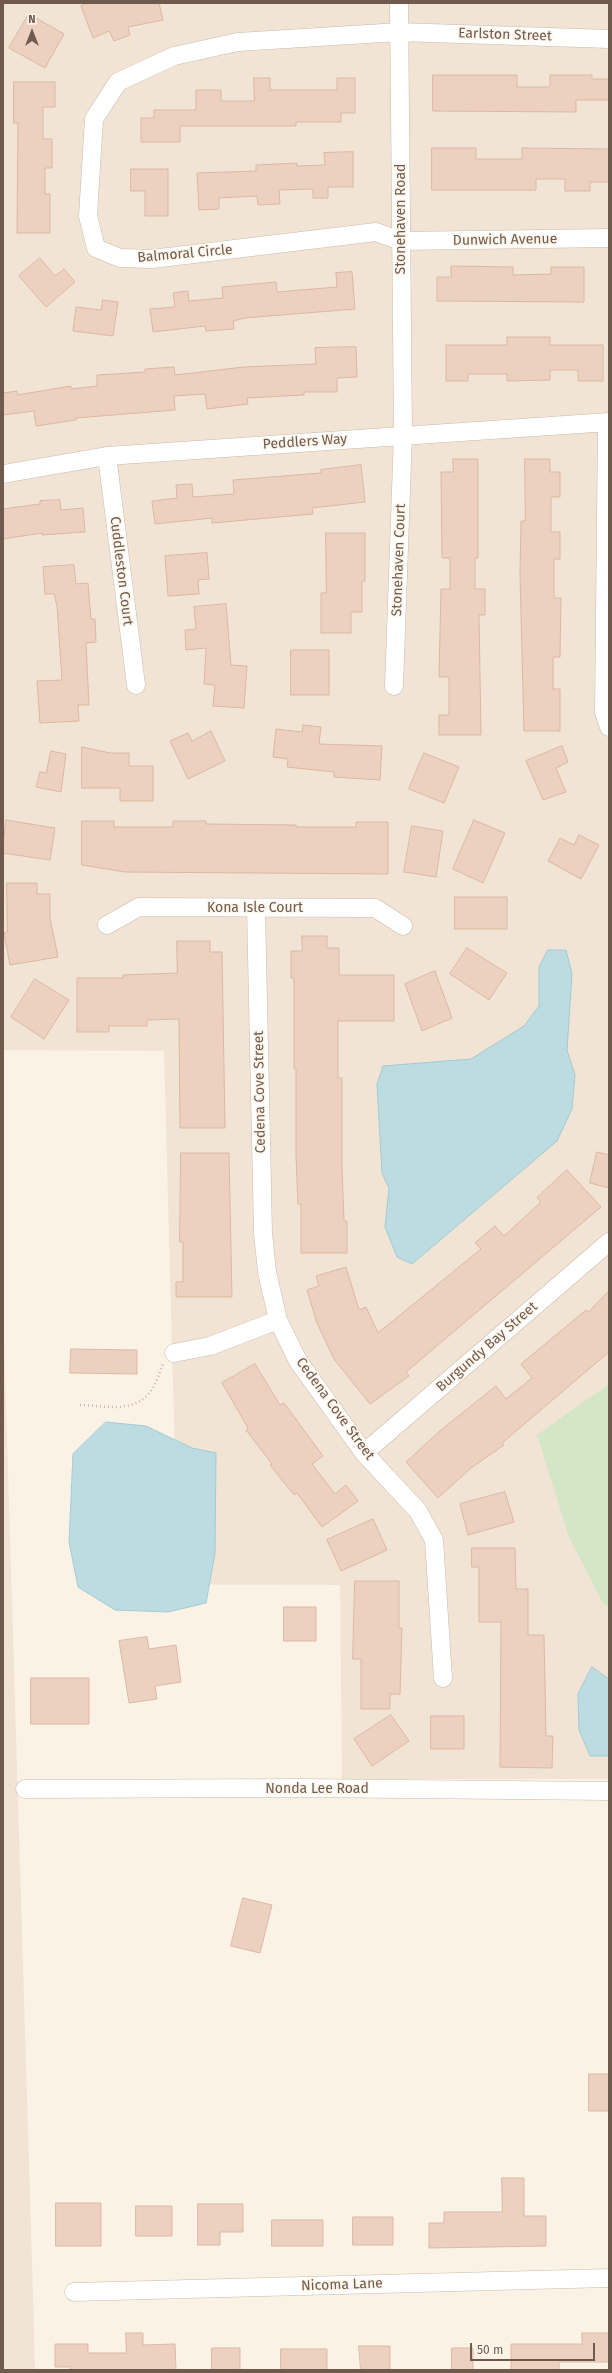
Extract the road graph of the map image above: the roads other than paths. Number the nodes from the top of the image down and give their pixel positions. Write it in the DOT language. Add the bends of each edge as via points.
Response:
graph roads {
  1 [pos="399,3"];
  2 [pos="400,32"];
  3 [pos="609,39"];
  4 [pos="609,238"];
  5 [pos="401,241"];
  6 [pos="608,422"];
  7 [pos="404,435"];
  8 [pos="106,456"];
  9 [pos="3,474"];
  10 [pos="607,617"];
  11 [pos="136,685"];
  12 [pos="394,686"];
  13 [pos="609,727"];
  14 [pos="256,908"];
  15 [pos="107,925"];
  16 [pos="403,926"];
  17 [pos="609,1242"];
  18 [pos="278,1320"];
  19 [pos="174,1353"];
  20 [pos="364,1453"];
  21 [pos="443,1678"];
  22 [pos="25,1789"];
  23 [pos="609,1791"];
  24 [pos="609,2278"];
  25 [pos="74,2292"];
  1 -- 2 [label="street, Stonehaven Road"];
  2 -- 3 [label="street, Earlston Street"];
  2 -- 5 [label="street, Stonehaven Road"];
  2 -- 5 [label="street, Balmoral Circle" via="238,42 174,56 118,82 94,119 88,216 96,248 120,258 152,260 376,232"];
  4 -- 5 [label="street, Dunwich Avenue"];
  5 -- 7 [label="street, Stonehaven Road"];
  6 -- 7 [label="street, Peddlers Way"];
  6 -- 10 [label="street"];
  7 -- 8 [label="street, Peddlers Way"];
  7 -- 12 [label="street, Stonehaven Court"];
  8 -- 9 [label="street, Peddlers Way"];
  8 -- 11 [label="street, Cuddleston Court"];
  10 -- 13 [label="street" via="604,712"];
  14 -- 15 [label="street, Kona Isle Court" via="139,908"];
  14 -- 16 [label="street, Kona Isle Court" via="375,908"];
  14 -- 18 [label="street, Cedena Cove Street" via="263,1232"];
  17 -- 20 [label="street, Burgundy Bay Street"];
  18 -- 19 [label="street" via="210,1346"];
  18 -- 20 [label="street, Cedena Cove Street" via="298,1361"];
  20 -- 21 [label="street, Cedena Cove Street" via="418,1511 434,1540"];
  22 -- 23 [label="street, Nonda Lee Road"];
  24 -- 25 [label="street, Nicoma Lane"];
}
